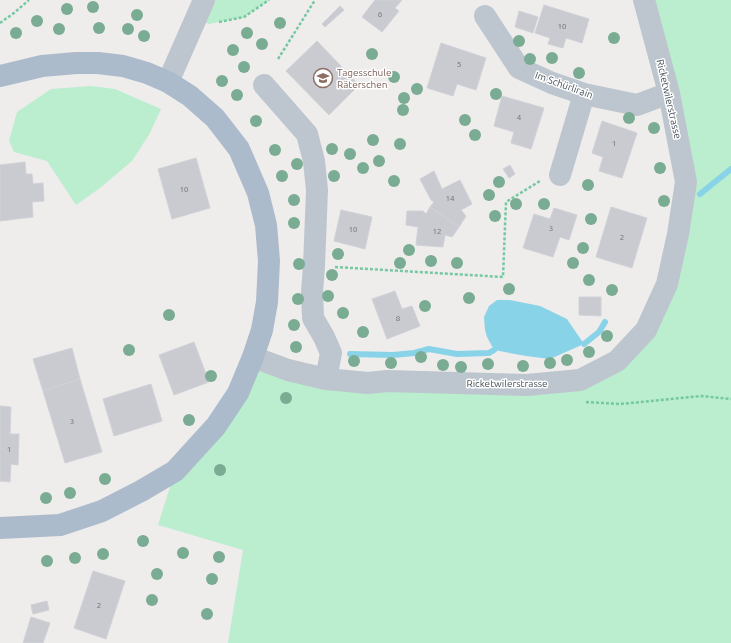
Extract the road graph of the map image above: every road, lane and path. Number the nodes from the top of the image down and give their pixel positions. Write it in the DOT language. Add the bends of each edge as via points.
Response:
graph roads {
  1 [pos="29,0"];
  2 [pos="204,0"];
  3 [pos="269,0"];
  4 [pos="315,0"];
  5 [pos="644,0"];
  6 [pos="486,16"];
  7 [pos="0,23"];
  8 [pos="216,23"];
  9 [pos="278,59"];
  10 [pos="0,76"];
  11 [pos="168,82"];
  12 [pos="264,85"];
  13 [pos="669,93"];
  14 [pos="584,94"];
  15 [pos="560,175"];
  16 [pos="314,266"];
  17 [pos="253,357"];
  18 [pos="326,379"];
  19 [pos="731,399"];
  20 [pos="582,402"];
  21 [pos="0,529"];
  1 -- 7 [label="path"];
  2 -- 11 [label="street"];
  3 -- 8 [label="path" via="244,17"];
  4 -- 9 [label="path"];
  5 -- 13 [label="street, Ricketwilerstrasse"];
  6 -- 14 [label="street, Im Schürlirain" via="519,68"];
  10 -- 11 [label="main road" via="38,67 98,62 123,66"];
  11 -- 17 [label="main road" via="190,96 215,118 239,149 258,193 266,225 269,260 267,302 262,330"];
  12 -- 16 [label="street" via="307,134 317,190"];
  13 -- 14 [label="street, Im Schürlirain" via="636,105"];
  13 -- 18 [label="street, Ricketwilerstrasse" via="686,182 678,234 667,284 646,330 617,361 580,380 527,385 387,381 368,383"];
  14 -- 15 [label="street"];
  15 -- 16 [label="path" via="539,181 506,202 503,276"];
  16 -- 18 [label="street" via="313,318 331,353"];
  17 -- 18 [label="street, Ricketwilerstrasse" via="288,370"];
  17 -- 21 [label="main road" via="238,393 216,426 175,471 102,511 60,525"];
  19 -- 20 [label="path" via="702,396 620,404"];
}
